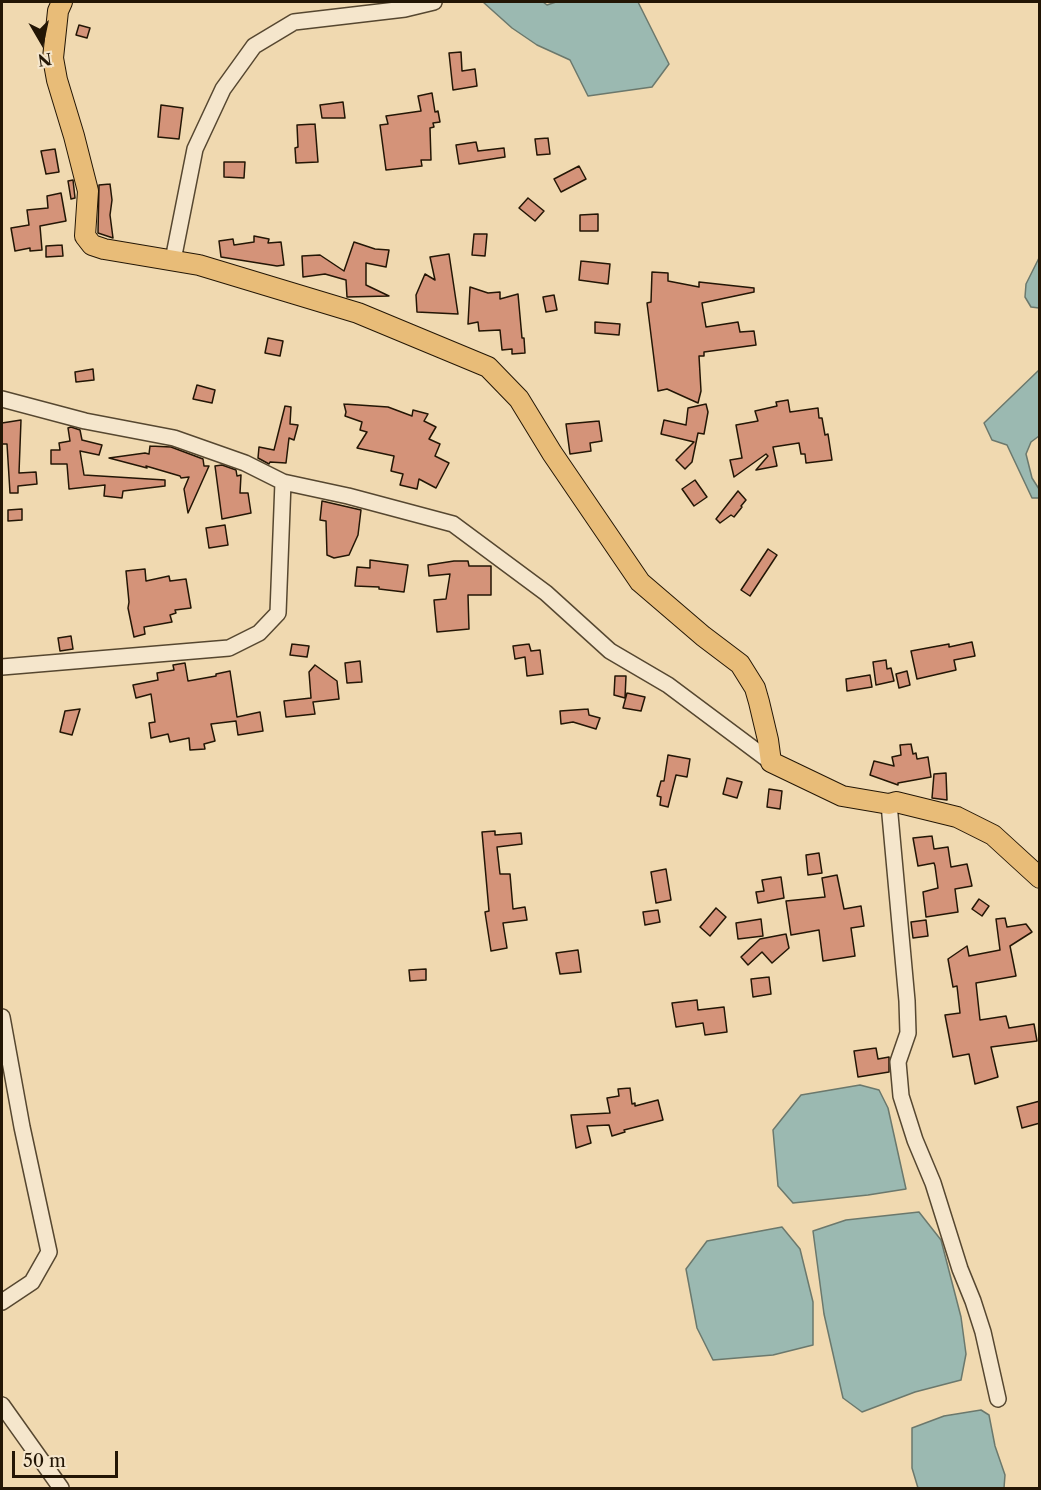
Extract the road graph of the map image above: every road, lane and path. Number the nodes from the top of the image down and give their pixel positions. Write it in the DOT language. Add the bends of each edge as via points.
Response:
graph roads {
  1 [pos="62,2"];
  2 [pos="434,2"];
  3 [pos="173,260"];
  4 [pos="2,399"];
  5 [pos="283,482"];
  6 [pos="2,667"];
  7 [pos="771,762"];
  8 [pos="889,804"];
  9 [pos="1040,878"];
  10 [pos="2,1017"];
  11 [pos="2,1302"];
  12 [pos="998,1399"];
  13 [pos="2,1405"];
  14 [pos="61,1488"];
  1 -- 3 [label="main road" via="53,58 88,191 85,236 92,245 104,249"];
  2 -- 3 [label="street" via="294,22 254,46 223,89 195,149"];
  3 -- 7 [label="main road" via="358,313 488,367 519,399 640,582 740,664 759,702"];
  4 -- 5 [label="street" via="85,422 174,438 245,463"];
  5 -- 6 [label="street" via="278,613 259,633 229,648"];
  5 -- 7 [label="street" via="453,524 546,593 610,651 668,685"];
  7 -- 8 [label="main road" via="842,796"];
  8 -- 9 [label="main road" via="896,802 957,817 993,835"];
  8 -- 12 [label="street" via="907,1001 908,1033 898,1062 901,1096 983,1332"];
  10 -- 11 [label="street" via="49,1252 32,1282"];
  13 -- 14 [label="street"];
}
